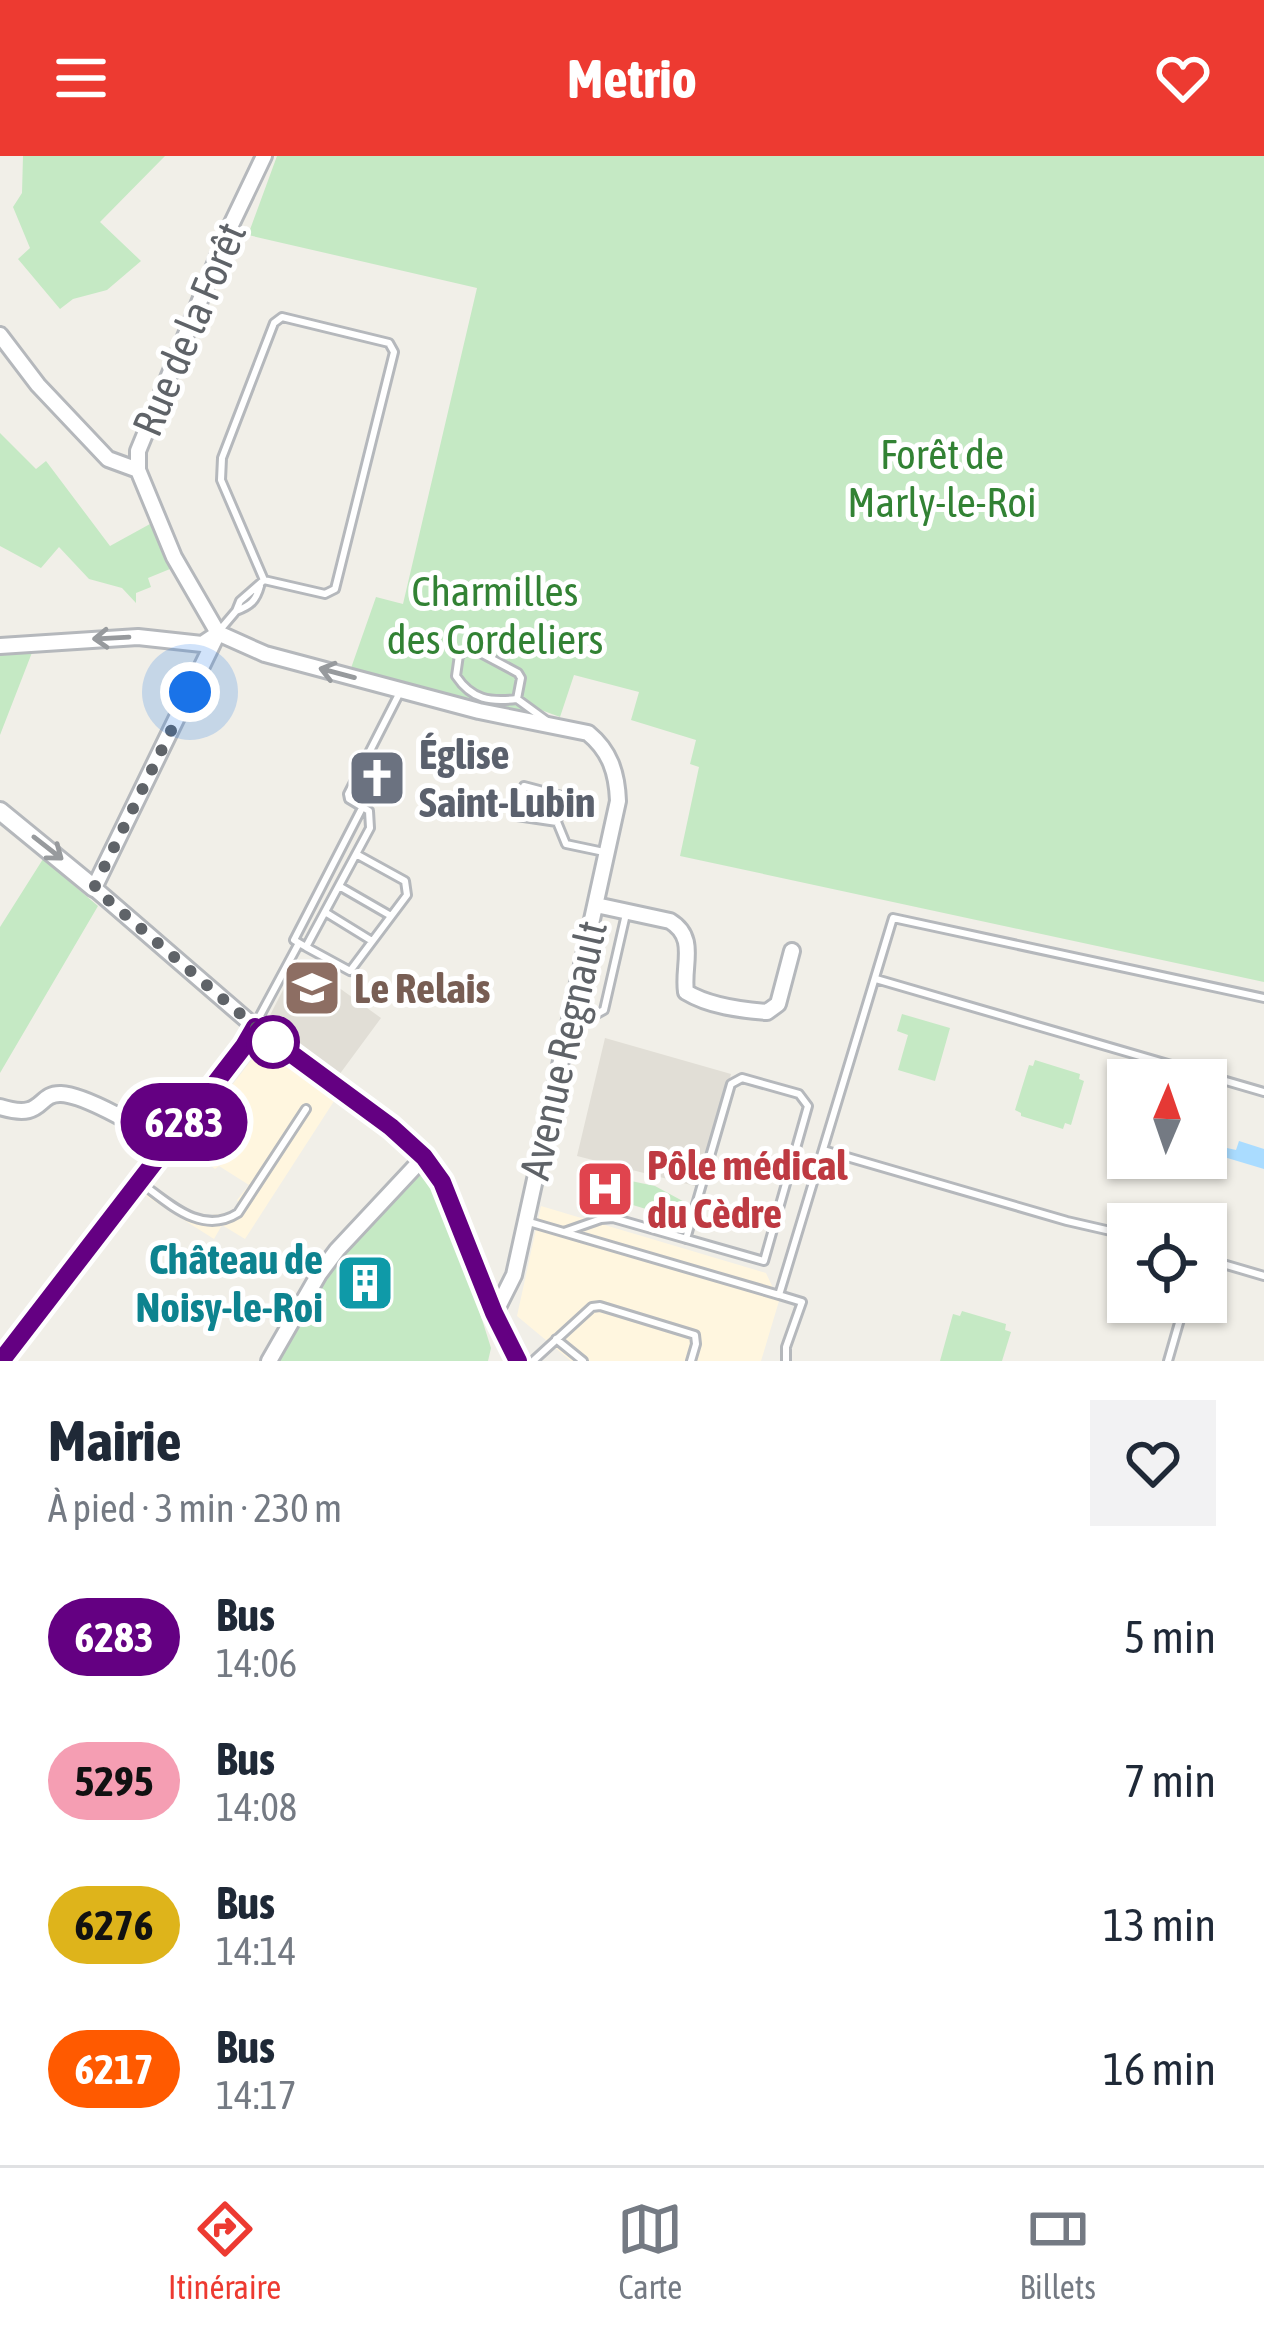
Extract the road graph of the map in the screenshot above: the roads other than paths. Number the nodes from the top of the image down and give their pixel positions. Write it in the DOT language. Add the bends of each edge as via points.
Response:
graph roads {
  1 [pos="264,156"];
  2 [pos="0,335"];
  3 [pos="138,470"];
  4 [pos="262,583"];
  5 [pos="218,633"];
  6 [pos="0,646"];
  7 [pos="401,691"];
  8 [pos="517,699"];
  9 [pos="549,724"];
  10 [pos="362,807"];
  11 [pos="0,811"];
  12 [pos="556,822"];
  13 [pos="606,852"];
  14 [pos="356,854"];
  15 [pos="339,886"];
  16 [pos="94,888"];
  17 [pos="596,905"];
  18 [pos="325,912"];
  19 [pos="627,912"];
  20 [pos="391,916"];
  21 [pos="372,941"];
  22 [pos="302,945"];
  23 [pos="792,951"];
  24 [pos="875,979"];
  25 [pos="1264,998"];
  26 [pos="255,1027"];
  27 [pos="568,1030"];
  28 [pos="1264,1092"];
  29 [pos="0,1107"];
  30 [pos="306,1109"];
  31 [pos="166,1144"];
  32 [pos="824,1150"];
  33 [pos="424,1157"];
  34 [pos="138,1181"];
  35 [pos="526,1222"];
  36 [pos="1107,1230"];
  37 [pos="564,1232"];
  38 [pos="686,1239"];
  39 [pos="1227,1265"];
  40 [pos="1264,1276"];
  41 [pos="779,1295"];
  42 [pos="494,1313"];
  43 [pos="1179,1323"];
  44 [pos="556,1339"];
  45 [pos="2,1361"];
  46 [pos="269,1361"];
  47 [pos="518,1361"];
  48 [pos="533,1361"];
  49 [pos="583,1361"];
  50 [pos="691,1361"];
  51 [pos="786,1361"];
  52 [pos="1168,1361"];
  1 -- 3 [label="street, Rue de la Forêt" via="138,451"];
  2 -- 3 [label="street" via="108,459"];
  3 -- 5 [label="street, Rue de la Forêt" via="174,557"];
  4 -- 4 [label="lane" via="335,589 394,352 389,343 282,316 274,322 222,458 221,480"];
  4 -- 5 [label="lane"];
  5 -- 6 [label="street, one-way" via="202,644 125,637"];
  7 -- 5 [label="street, one-way" via="266,655"];
  5 -- 16 [label="street"];
  7 -- 9 [label="street"];
  7 -- 10 [label="lane" via="348,794"];
  8 -- 8 [label="lane" via="465,690 456,676 460,655 475,650 518,673"];
  8 -- 9 [label="lane"];
  9 -- 13 [label="street, Avenue Regnault" via="602,745 618,801"];
  10 -- 14 [label="lane" via="370,828"];
  10 -- 22 [label="lane" via="294,940"];
  11 -- 16 [label="street, one-way"];
  12 -- 12 [label="lane" via="517,816 524,786 562,796"];
  12 -- 13 [label="lane" via="566,844"];
  13 -- 17 [label="street, Avenue Regnault"];
  14 -- 15 [label="lane"];
  14 -- 20 [label="lane" via="404,881 407,895"];
  15 -- 18 [label="lane"];
  15 -- 20 [label="lane"];
  16 -- 26 [label="street"];
  17 -- 19 [label="street"];
  17 -- 27 [label="street, Avenue Regnault"];
  18 -- 21 [label="lane"];
  18 -- 22 [label="lane"];
  19 -- 23 [label="street" via="684,931 684,982 697,999 767,1012 778,1004"];
  19 -- 27 [label="lane" via="604,1010"];
  20 -- 21 [label="lane"];
  21 -- 22 [label="lane" via="350,971"];
  22 -- 26 [label="lane"];
  24 -- 25 [label="lane" via="893,918"];
  24 -- 28 [label="lane"];
  24 -- 32 [label="lane"];
  26 -- 31 [label="street"];
  26 -- 33 [label="street"];
  27 -- 35 [label="street, Avenue Regnault"];
  29 -- 31 [label="street" via="24,1112 67,1095"];
  30 -- 34 [label="lane" via="228,1220 189,1217"];
  31 -- 34 [label="street"];
  32 -- 36 [label="lane"];
  32 -- 41 [label="lane"];
  33 -- 42 [label="street" via="442,1182"];
  33 -- 46 [label="street" via="337,1250"];
  34 -- 45 [label="street"];
  35 -- 37 [label="lane"];
  35 -- 42 [label="street, Avenue Regnault" via="514,1275"];
  37 -- 38 [label="lane" via="613,1218"];
  37 -- 41 [label="lane"];
  38 -- 38 [label="lane" via="764,1261 808,1106 799,1094 742,1078 730,1084"];
  39 -- 40 [label="lane"];
  41 -- 51 [label="lane" via="802,1302"];
  42 -- 47 [label="street"];
  43 -- 52 [label="lane"];
  44 -- 48 [label="lane"];
  44 -- 49 [label="lane"];
  44 -- 50 [label="lane" via="600,1306 695,1335"];
}
